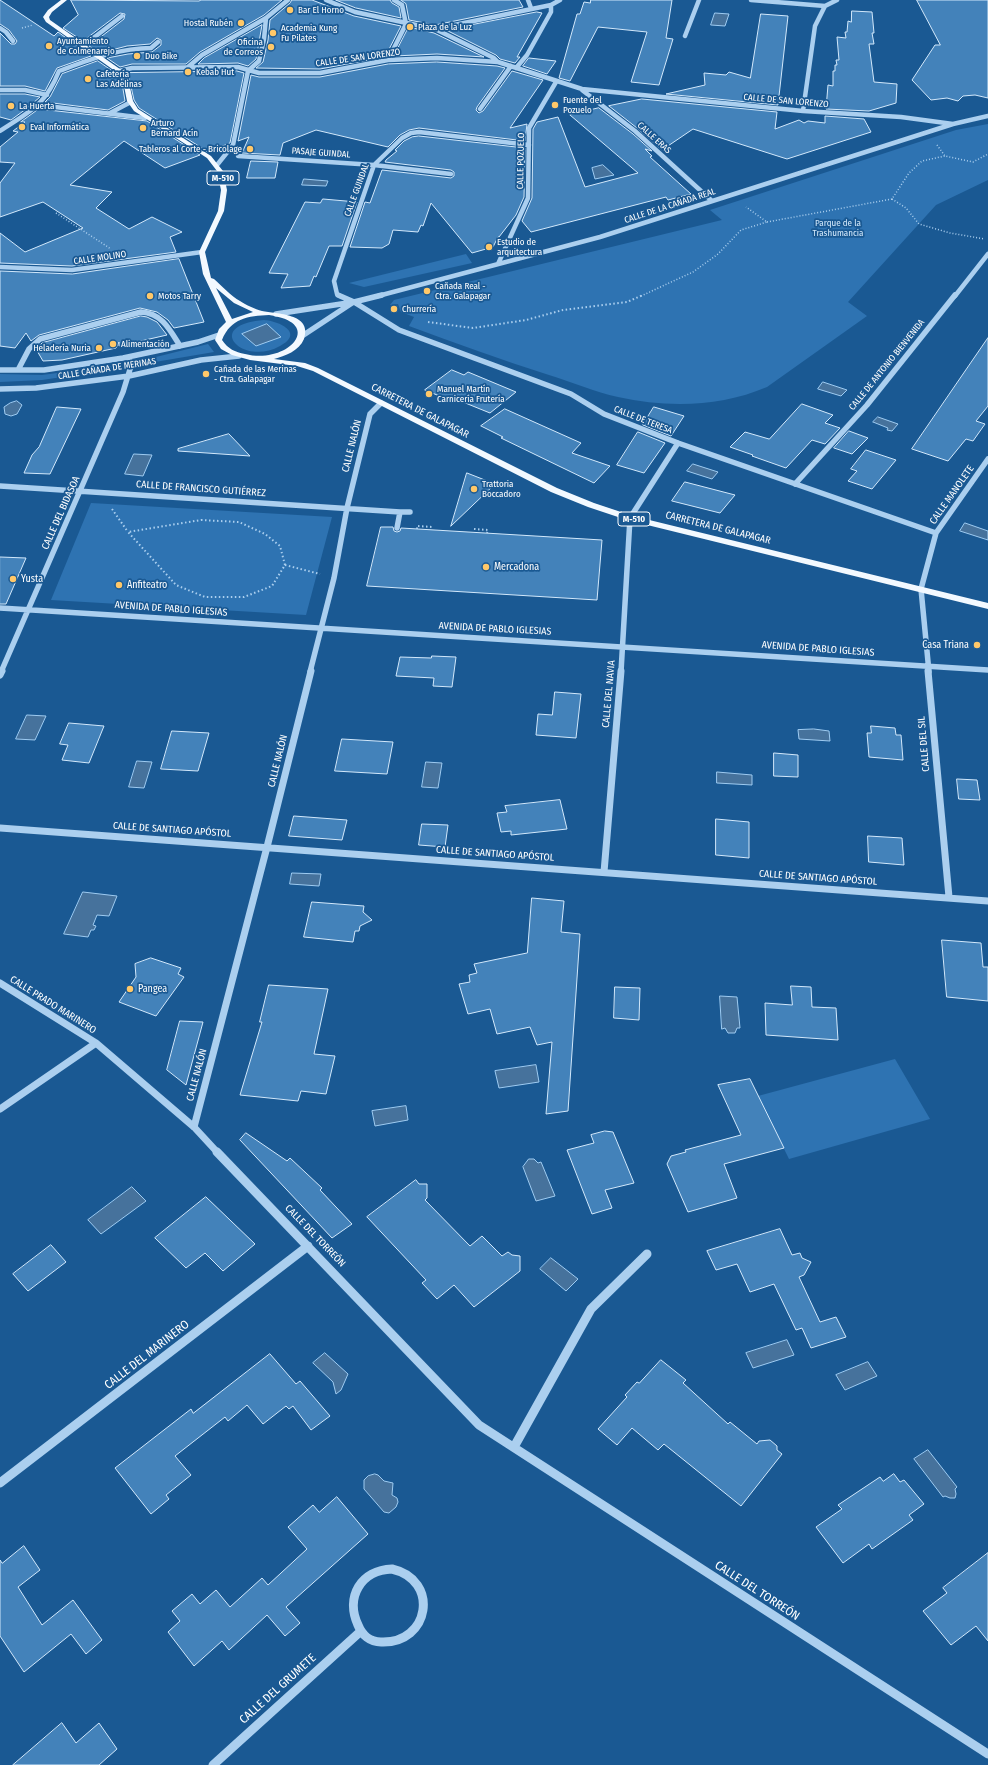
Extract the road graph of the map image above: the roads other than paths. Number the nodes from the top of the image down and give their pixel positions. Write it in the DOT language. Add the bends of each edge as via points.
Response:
graph roads {
  1 [pos="64,0"];
  2 [pos="288,0"];
  3 [pos="326,0"];
  4 [pos="394,0"];
  5 [pos="528,0"];
  6 [pos="560,0"];
  7 [pos="699,0"];
  8 [pos="752,0"];
  9 [pos="836,0"];
  10 [pos="551,5"];
  11 [pos="825,6"];
  12 [pos="531,8"];
  13 [pos="122,16"];
  14 [pos="266,18"];
  15 [pos="406,24"];
  16 [pos="0,28"];
  17 [pos="436,29"];
  18 [pos="685,36"];
  19 [pos="12,41"];
  20 [pos="158,42"];
  21 [pos="83,46"];
  22 [pos="99,56"];
  23 [pos="388,60"];
  24 [pos="498,62"];
  25 [pos="511,66"];
  26 [pos="188,67"];
  27 [pos="516,68"];
  28 [pos="120,71"];
  29 [pos="248,71"];
  30 [pos="556,82"];
  31 [pos="582,89"];
  32 [pos="0,90"];
  33 [pos="619,93"];
  34 [pos="47,95"];
  35 [pos="596,101"];
  36 [pos="129,103"];
  37 [pos="39,104"];
  38 [pos="480,109"];
  39 [pos="803,111"];
  40 [pos="110,113"];
  41 [pos="988,116"];
  42 [pos="145,118"];
  43 [pos="953,124"];
  44 [pos="0,131"];
  45 [pos="529,144"];
  46 [pos="238,156"];
  47 [pos="217,165"];
  48 [pos="374,165"];
  49 [pos="451,174"];
  50 [pos="712,201"];
  51 [pos="202,252"];
  52 [pos="988,254"];
  53 [pos="498,264"];
  54 [pos="0,267"];
  55 [pos="206,274"];
  56 [pos="354,302"];
  57 [pos="261,313"];
  58 [pos="276,314"];
  59 [pos="230,322"];
  60 [pos="220,335"];
  61 [pos="302,336"];
  62 [pos="180,346"];
  63 [pos="292,349"];
  64 [pos="239,356"];
  65 [pos="129,357"];
  66 [pos="263,359"];
  67 [pos="304,365"];
  68 [pos="0,370"];
  69 [pos="18,370"];
  70 [pos="129,376"];
  71 [pos="0,390"];
  72 [pos="381,403"];
  73 [pos="678,443"];
  74 [pos="988,459"];
  75 [pos="795,484"];
  76 [pos="0,486"];
  77 [pos="80,491"];
  78 [pos="347,508"];
  79 [pos="400,512"];
  80 [pos="410,512"];
  81 [pos="630,518"];
  82 [pos="397,528"];
  83 [pos="936,532"];
  84 [pos="921,589"];
  85 [pos="988,606"];
  86 [pos="0,608"];
  87 [pos="27,610"];
  88 [pos="322,629"];
  89 [pos="623,647"];
  90 [pos="927,666"];
  91 [pos="988,670"];
  92 [pos="0,675"];
  93 [pos="0,828"];
  94 [pos="267,847"];
  95 [pos="604,872"];
  96 [pos="949,897"];
  97 [pos="988,901"];
  98 [pos="0,983"];
  99 [pos="96,1043"];
  100 [pos="0,1109"];
  101 [pos="194,1127"];
  102 [pos="308,1246"];
  103 [pos="647,1254"];
  104 [pos="514,1448"];
  105 [pos="0,1483"];
  106 [pos="360,1631"];
  107 [pos="988,1754"];
  108 [pos="213,1765"];
  1 -- 21 [label="main road" via="46,17"];
  2 -- 14 [label="street"];
  3 -- 15 [label="street" via="355,12"];
  4 -- 15 [label="street" via="402,5"];
  5 -- 12 [label="street"];
  6 -- 10 [label="street"];
  7 -- 18 [label="street"];
  8 -- 11 [label="street"];
  9 -- 11 [label="street"];
  10 -- 12 [label="street"];
  10 -- 27 [label="street" via="551,12 527,55"];
  11 -- 39 [label="street" via="815,26"];
  12 -- 17 [label="street"];
  13 -- 21 [label="street"];
  14 -- 26 [label="street" via="202,55"];
  14 -- 29 [label="street" via="259,61"];
  15 -- 17 [label="street"];
  15 -- 23 [label="street"];
  16 -- 19 [label="street"];
  17 -- 24 [label="street"];
  20 -- 22 [label="street" via="151,48"];
  21 -- 22 [label="main road"];
  22 -- 28 [label="main road"];
  22 -- 34 [label="street" via="59,71"];
  23 -- 24 [label="street, CALLE DE SAN LORENZO" via="437,58"];
  23 -- 29 [label="street, CALLE DE SAN LORENZO" via="320,73"];
  24 -- 25 [label="street, CALLE DE SAN LORENZO"];
  25 -- 27 [label="street, CALLE DE SAN LORENZO"];
  25 -- 38 [label="street"];
  26 -- 28 [label="street, CALLE DE SAN LORENZO" via="132,68"];
  26 -- 29 [label="street, CALLE DE SAN LORENZO" via="238,67"];
  27 -- 30 [label="street, CALLE DE SAN LORENZO"];
  28 -- 36 [label="main road" via="127,80"];
  29 -- 47 [label="street" via="233,145"];
  30 -- 31 [label="street, CALLE DE SAN LORENZO"];
  30 -- 45 [label="street, CALLE POZUELO" via="532,121 529,128"];
  31 -- 33 [label="street, CALLE DE SAN LORENZO"];
  31 -- 35 [label="street, CALLE ERAS"];
  32 -- 34 [label="street" via="25,90"];
  33 -- 35 [label="street, CALLE DE SAN LORENZO" via="598,97"];
  33 -- 39 [label="street, CALLE DE SAN LORENZO"];
  34 -- 37 [label="street"];
  35 -- 50 [label="street, CALLE ERAS" via="635,131"];
  36 -- 40 [label="street"];
  36 -- 42 [label="main road, M-510"];
  37 -- 40 [label="street"];
  37 -- 44 [label="street"];
  39 -- 43 [label="street, CALLE DE SAN LORENZO" via="901,117"];
  40 -- 42 [label="street"];
  41 -- 43 [label="street, CALLE DE LA CAÑADA REAL"];
  42 -- 47 [label="main road, M-510" via="209,157"];
  43 -- 50 [label="street, CALLE DE LA CAÑADA REAL"];
  45 -- 48 [label="street, CALLE GUINDAL" via="411,133 402,138"];
  45 -- 53 [label="street, CALLE POZUELO" via="528,198"];
  46 -- 48 [label="street, PASAJE GUINDAL"];
  47 -- 51 [label="main road, M-510" via="224,190 220,211"];
  48 -- 49 [label="street, PASAJE GUINDAL"];
  48 -- 56 [label="street, CALLE GUINDAL" via="334,281 337,294"];
  50 -- 53 [label="street, CALLE DE LA CAÑADA REAL" via="600,237"];
  51 -- 54 [label="street, CALLE MOLINO" via="72,270"];
  51 -- 55 [label="main road"];
  52 -- 75 [label="street, CALLE DE ANTONIO BIENVENIDA" via="867,405"];
  53 -- 56 [label="street, CALLE DE LA CAÑADA REAL"];
  55 -- 57 [label="main road" via="236,302"];
  55 -- 59 [label="main road"];
  56 -- 58 [label="street, CALLE DE LA CAÑADA REAL"];
  56 -- 61 [label="street, CALLE DE LA CAÑADA REAL"];
  56 -- 73 [label="street, CALLE DE TERESA" via="399,330 571,394 604,414"];
  57 -- 58 [label="main road"];
  57 -- 59 [label="main road"];
  58 -- 61 [label="main road" via="296,322"];
  59 -- 60 [label="main road"];
  60 -- 62 [label="street, CALLE CAÑADA DE MERINAS"];
  60 -- 64 [label="main road, M-510" via="223,347"];
  61 -- 63 [label="main road, M-510"];
  62 -- 65 [label="street, CALLE CAÑADA DE MERINAS"];
  62 -- 69 [label="street" via="162,318 153,313 141,312 40,339 29,349"];
  63 -- 66 [label="main road, M-510" via="279,356"];
  63 -- 67 [label="main road, M-510"];
  64 -- 66 [label="main road, M-510"];
  64 -- 70 [label="street, CALLE CAÑADA DE MERINAS" via="201,360"];
  65 -- 69 [label="street, CALLE CAÑADA DE MERINAS" via="44,370"];
  65 -- 70 [label="street, CALLE DEL BIDASOA"];
  66 -- 67 [label="main road, M-510"];
  67 -- 72 [label="main road, CARRETERA DE GALAPAGAR / M-510"];
  68 -- 69 [label="street, CALLE CAÑADA DE MERINAS"];
  70 -- 71 [label="street, CALLE CAÑADA DE MERINAS"];
  70 -- 77 [label="street, CALLE DEL BIDASOA"];
  72 -- 78 [label="street, CALLE NALÓN" via="370,414"];
  72 -- 81 [label="main road, CARRETERA DE GALAPAGAR / M-510" via="554,490"];
  73 -- 75 [label="street, CALLE DE TERESA"];
  73 -- 81 [label="street"];
  74 -- 83 [label="street, CALLE MANOLETE"];
  75 -- 83 [label="street, CALLE DE TERESA"];
  76 -- 77 [label="street, CALLE DE FRANCISCO GUTIÉRREZ"];
  77 -- 78 [label="street, CALLE DE FRANCISCO GUTIÉRREZ"];
  77 -- 87 [label="street, CALLE DEL BIDASOA"];
  78 -- 79 [label="street, CALLE DE FRANCISCO GUTIÉRREZ"];
  78 -- 88 [label="street, CALLE NALÓN"];
  79 -- 80 [label="street, CALLE DE FRANCISCO GUTIÉRREZ"];
  79 -- 82 [label="street"];
  81 -- 84 [label="main road, CARRETERA DE GALAPAGAR / M-510"];
  81 -- 89 [label="street, CALLE DEL NAVIA"];
  83 -- 84 [label="street, CALLE MANOLETE"];
  84 -- 85 [label="main road, CARRETERA DE GALAPAGAR / M-510"];
  84 -- 90 [label="street, CALLE DEL SIL"];
  86 -- 87 [label="street, AVENIDA DE PABLO IGLESIAS"];
  87 -- 88 [label="street, AVENIDA DE PABLO IGLESIAS"];
  87 -- 92 [label="street, CALLE DEL BIDASOA"];
  88 -- 89 [label="street, AVENIDA DE PABLO IGLESIAS"];
  88 -- 94 [label="street, CALLE NALÓN"];
  89 -- 90 [label="street, AVENIDA DE PABLO IGLESIAS"];
  89 -- 95 [label="street, CALLE DEL NAVIA"];
  90 -- 91 [label="street, AVENIDA DE PABLO IGLESIAS"];
  90 -- 96 [label="street, CALLE DEL SIL"];
  93 -- 94 [label="street, CALLE DE SANTIAGO APÓSTOL"];
  94 -- 95 [label="street, CALLE DE SANTIAGO APÓSTOL"];
  94 -- 101 [label="street, CALLE NALÓN"];
  95 -- 96 [label="street, CALLE DE SANTIAGO APÓSTOL"];
  96 -- 97 [label="street, CALLE DE SANTIAGO APÓSTOL"];
  98 -- 99 [label="street, CALLE PRADO MARINERO"];
  99 -- 100 [label="street"];
  99 -- 101 [label="street, CALLE DEL TORREÓN"];
  101 -- 102 [label="street, CALLE DEL TORREÓN"];
  102 -- 104 [label="street, CALLE DEL TORREÓN" via="479,1425"];
  102 -- 105 [label="street, CALLE DEL MARINERO"];
  103 -- 104 [label="street" via="591,1309"];
  104 -- 107 [label="street, CALLE DEL TORREÓN"];
  106 -- 106 [label="street" via="371,1640 385,1643 399,1641 412,1634 420,1622 424,1607 422,1593 416,1581 405,1572 392,1569 377,1571 365,1578 356,1590 352,1604 354,1619"];
  106 -- 108 [label="street, CALLE DEL GRUMETE"];
}
